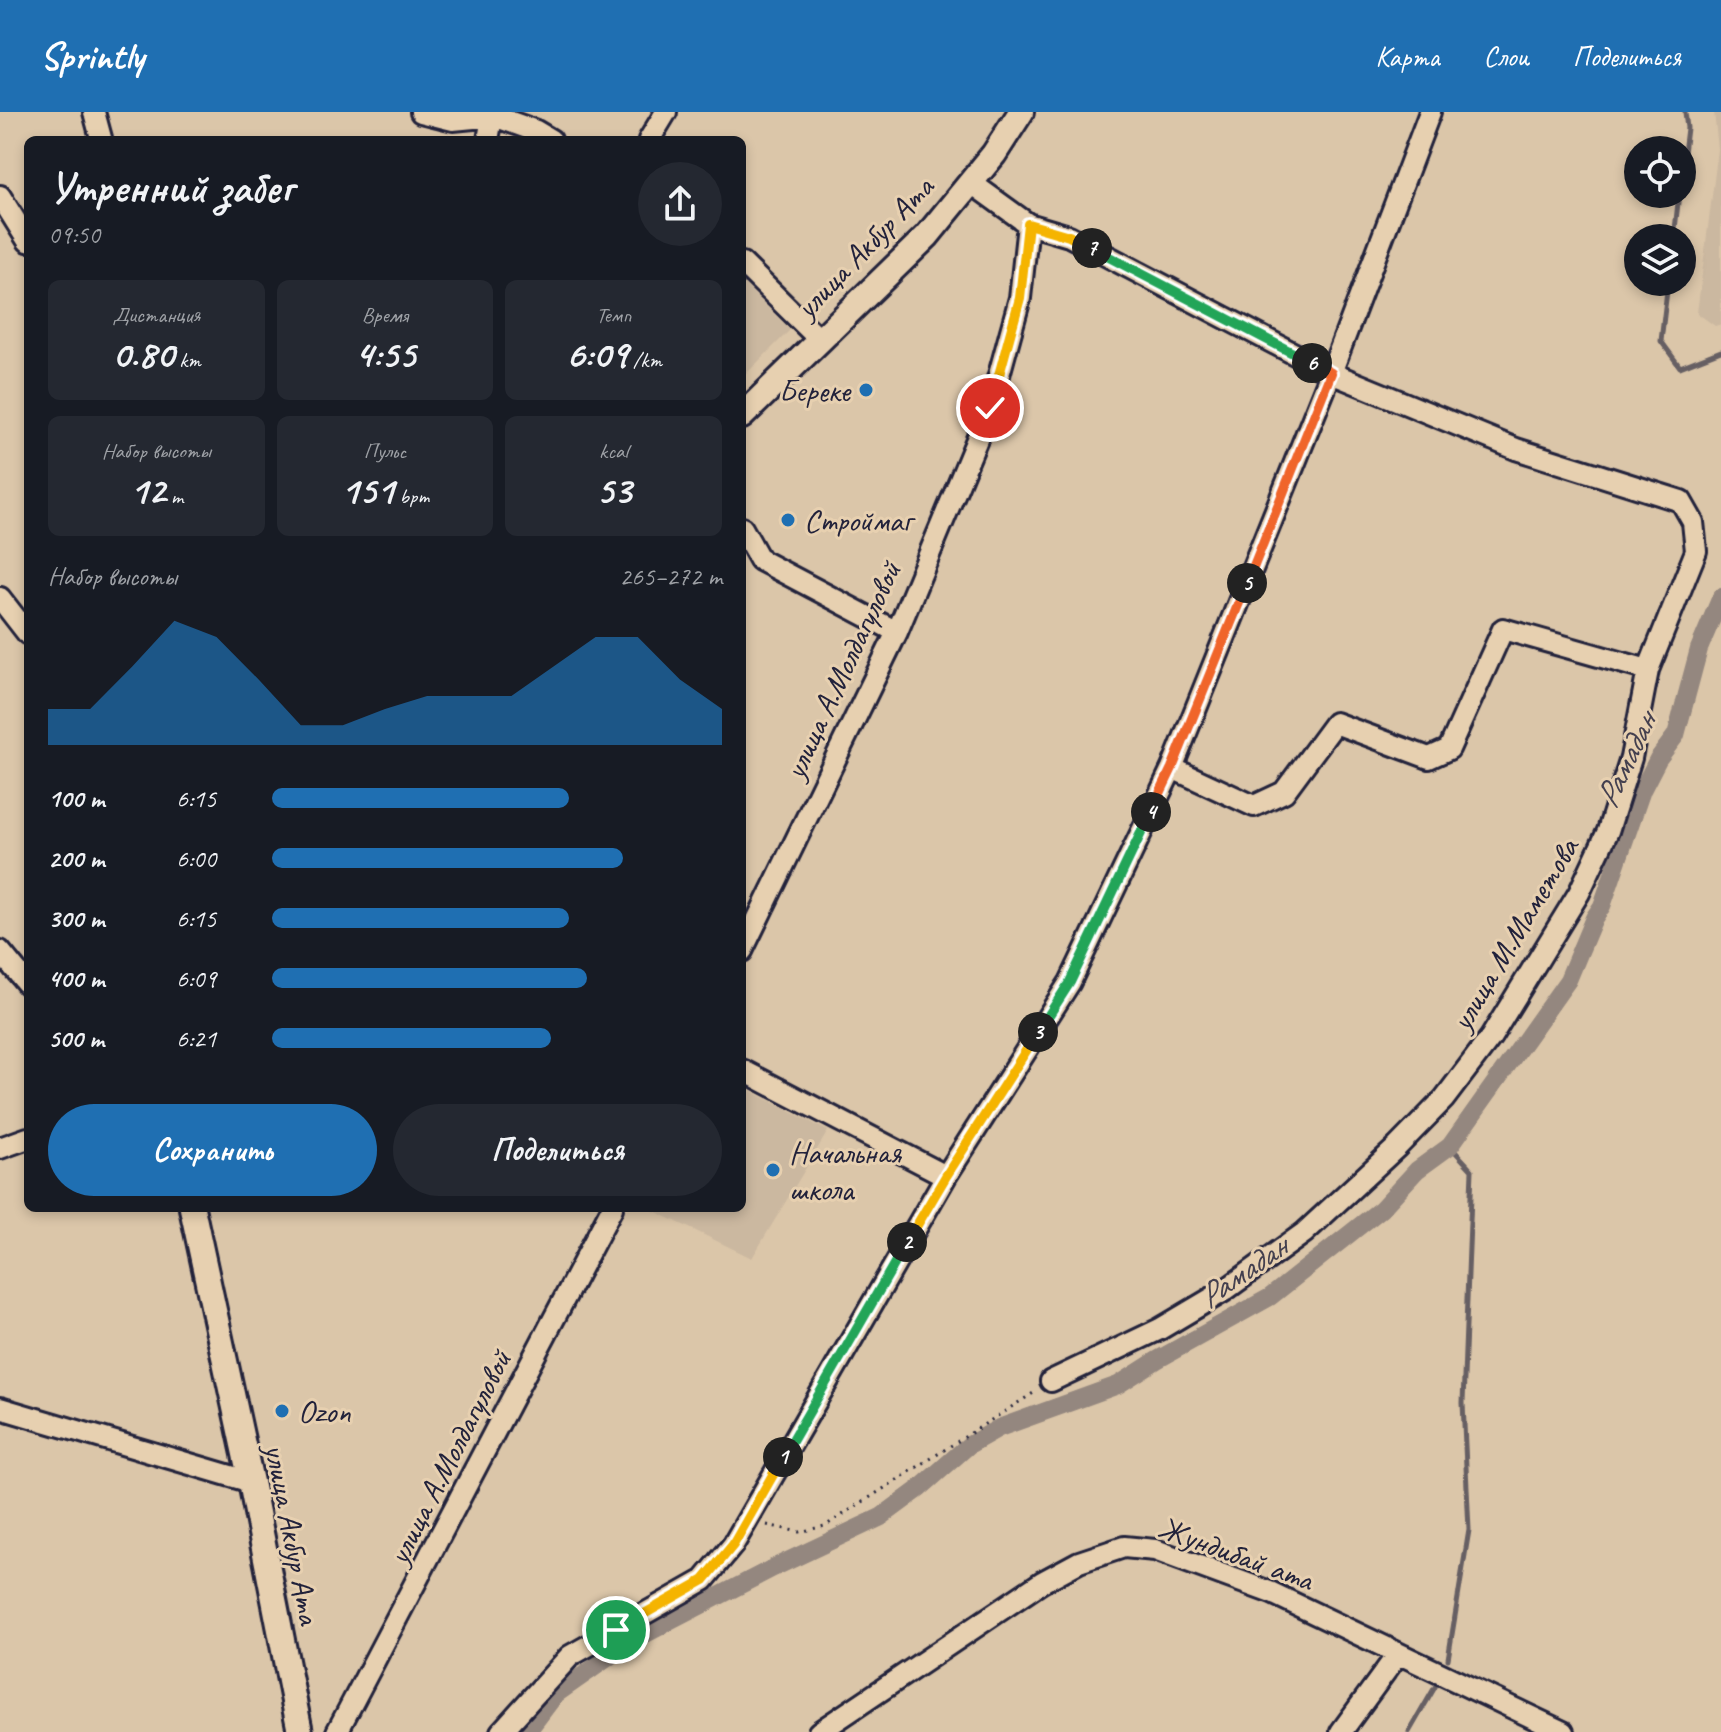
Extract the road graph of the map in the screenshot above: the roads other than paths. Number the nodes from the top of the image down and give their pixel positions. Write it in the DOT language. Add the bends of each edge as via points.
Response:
graph roads {
  1 [pos="94,112"];
  2 [pos="421,112"];
  3 [pos="666,112"];
  4 [pos="1021,112"];
  5 [pos="1430,112"];
  6 [pos="494,114"];
  7 [pos="100,136"];
  8 [pos="489,136"];
  9 [pos="544,136"];
  10 [pos="651,136"];
  11 [pos="970,182"];
  12 [pos="0,196"];
  13 [pos="1028,224"];
  14 [pos="24,235"];
  15 [pos="746,267"];
  16 [pos="819,339"];
  17 [pos="1331,373"];
  18 [pos="746,412"];
  19 [pos="746,535"];
  20 [pos="0,598"];
  21 [pos="24,629"];
  22 [pos="897,632"];
  23 [pos="1648,670"];
  24 [pos="1172,768"];
  25 [pos="746,943"];
  26 [pos="0,951"];
  27 [pos="24,980"];
  28 [pos="746,1072"];
  29 [pos="24,1139"];
  30 [pos="0,1148"];
  31 [pos="946,1176"];
  32 [pos="193,1212"];
  33 [pos="610,1212"];
  34 [pos="1051,1381"];
  35 [pos="0,1408"];
  36 [pos="251,1482"];
  37 [pos="1398,1654"];
  38 [pos="300,1732"];
  39 [pos="337,1732"];
  40 [pos="501,1732"];
  41 [pos="819,1732"];
  42 [pos="1341,1732"];
  43 [pos="1563,1732"];
  1 -- 7 [label="street"];
  2 -- 6 [label="street" via="453,120"];
  3 -- 10 [label="street"];
  4 -- 11 [label="main road, улица Акбур Ата"];
  5 -- 17 [label="street"];
  6 -- 8 [label="street"];
  6 -- 9 [label="street"];
  11 -- 13 [label="street"];
  11 -- 16 [label="main road, улица Акбур Ата" via="927,236"];
  12 -- 14 [label="street"];
  13 -- 17 [label="street" via="1069,236"];
  13 -- 22 [label="street, улица А.Молдагуловой" via="1020,298 990,408"];
  15 -- 16 [label="street"];
  16 -- 18 [label="main road, улица Акбур Ата"];
  17 -- 23 [label="street, улица М.Маметова" via="1516,449 1681,501 1693,522 1696,551"];
  17 -- 24 [label="street"];
  19 -- 22 [label="street" via="760,560"];
  20 -- 21 [label="street"];
  22 -- 25 [label="street, улица А.Молдагуловой"];
  23 -- 24 [label="street" via="1503,629 1449,749 1429,758 1335,723 1284,792 1254,806"];
  23 -- 34 [label="street, улица М.Маметова" via="1631,758 1608,831 1579,893 1491,1037 1444,1099 1304,1233 1224,1291 1160,1329"];
  24 -- 31 [label="street" via="1070,982"];
  26 -- 27 [label="street"];
  28 -- 31 [label="street"];
  29 -- 30 [label="street"];
  31 -- 40 [label="street" via="733,1545 704,1580 570,1656"];
  32 -- 36 [label="main road, улица Акбур Ата"];
  33 -- 39 [label="street, улица А.Молдагуловой"];
  35 -- 36 [label="street"];
  36 -- 38 [label="main road, улица Акбур Ата"];
  37 -- 41 [label="street, Жундибай ата" via="1272,1593 1155,1550 1124,1547 1042,1582"];
  37 -- 42 [label="street"];
  37 -- 43 [label="street, Жундибай ата"];
}
